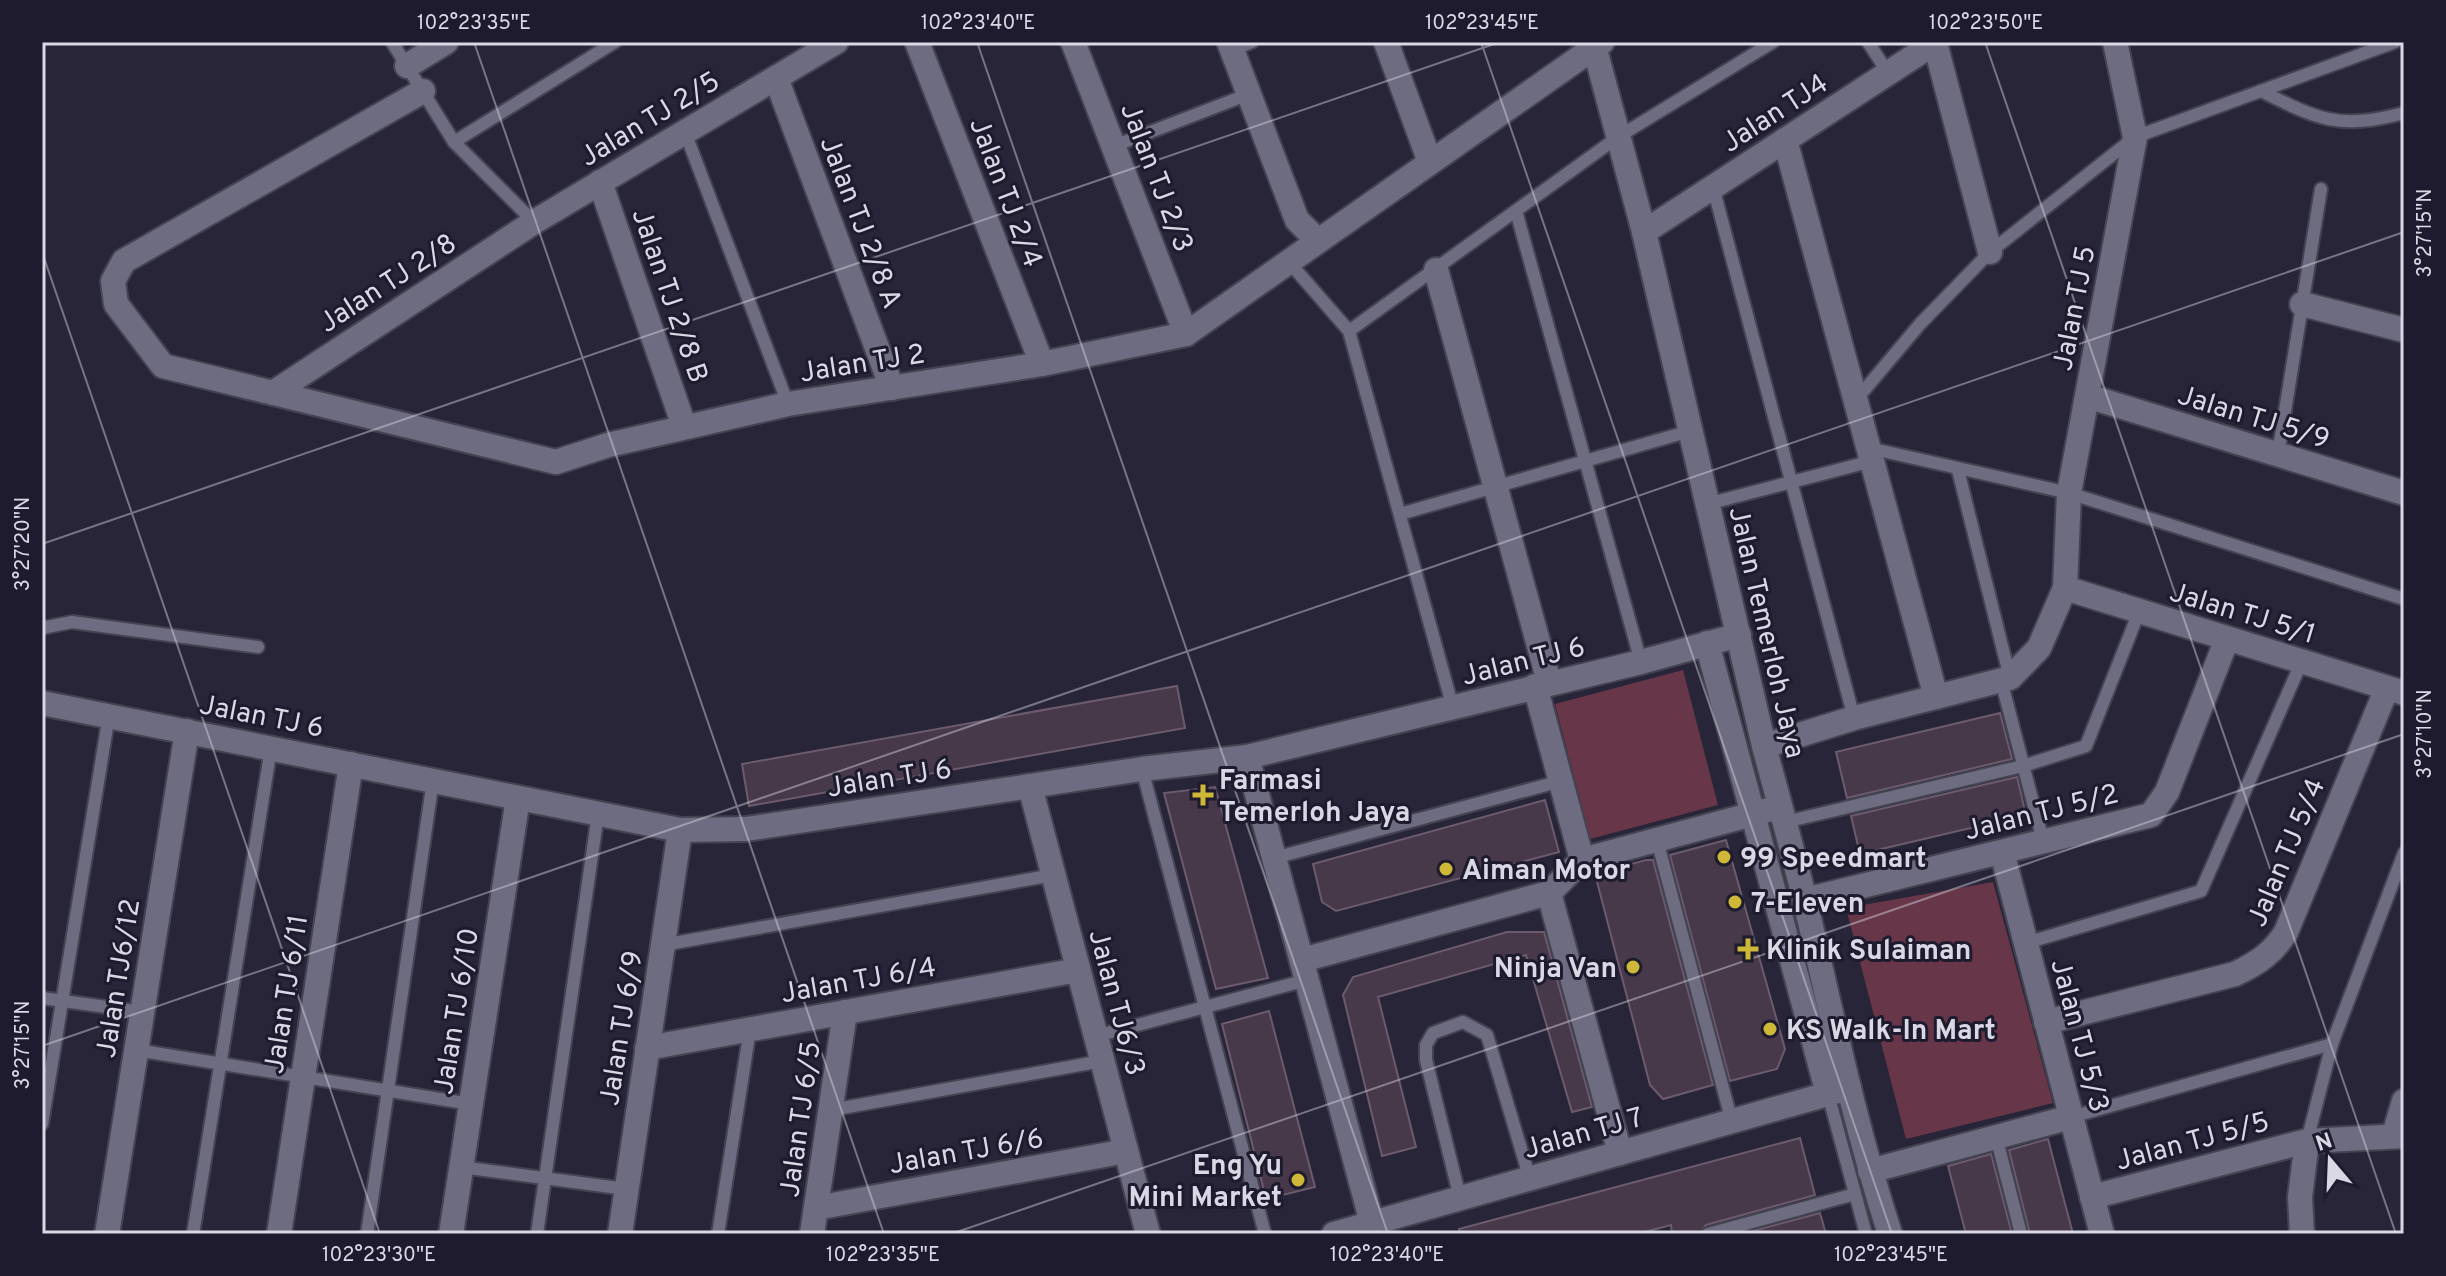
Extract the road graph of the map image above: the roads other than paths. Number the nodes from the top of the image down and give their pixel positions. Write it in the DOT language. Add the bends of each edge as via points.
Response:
graph roads {
  1 [pos="392,42"];
  2 [pos="446,42"];
  3 [pos="615,42"];
  4 [pos="917,42"];
  5 [pos="1073,42"];
  6 [pos="1386,42"];
  7 [pos="1773,42"];
  8 [pos="1868,42"];
  9 [pos="1936,42"];
  10 [pos="2395,42"];
  11 [pos="834,43"];
  12 [pos="1597,44"];
  13 [pos="1238,45"];
  14 [pos="2124,45"];
  15 [pos="407,66"];
  16 [pos="1888,73"];
  17 [pos="776,78"];
  18 [pos="423,91"];
  19 [pos="2261,91"];
  20 [pos="1249,94"];
  21 [pos="2404,113"];
  22 [pos="685,132"];
  23 [pos="1618,137"];
  24 [pos="2135,137"];
  25 [pos="1785,140"];
  26 [pos="454,142"];
  27 [pos="1114,146"];
  28 [pos="1430,162"];
  29 [pos="600,182"];
  30 [pos="1713,187"];
  31 [pos="2321,189"];
  32 [pos="1516,211"];
  33 [pos="534,222"];
  34 [pos="1644,232"];
  35 [pos="1318,241"];
  36 [pos="1990,252"];
  37 [pos="1289,262"];
  38 [pos="1436,270"];
  39 [pos="2302,304"];
  40 [pos="2404,330"];
  41 [pos="1349,331"];
  42 [pos="1186,334"];
  43 [pos="1042,364"];
  44 [pos="892,388"];
  45 [pos="273,393"];
  46 [pos="2087,396"];
  47 [pos="1856,400"];
  48 [pos="788,404"];
  49 [pos="684,426"];
  50 [pos="1690,431"];
  51 [pos="1870,454"];
  52 [pos="2278,454"];
  53 [pos="1586,463"];
  54 [pos="1958,470"];
  55 [pos="1792,482"];
  56 [pos="1496,488"];
  57 [pos="2069,493"];
  58 [pos="2404,493"];
  59 [pos="1707,504"];
  60 [pos="1400,514"];
  61 [pos="2065,588"];
  62 [pos="2404,599"];
  63 [pos="2139,612"];
  64 [pos="42,628"];
  65 [pos="1739,635"];
  66 [pos="2227,639"];
  67 [pos="1707,643"];
  68 [pos="258,647"];
  69 [pos="2302,661"];
  70 [pos="1641,662"];
  71 [pos="2005,679"];
  72 [pos="1542,684"];
  73 [pos="2395,690"];
  74 [pos="1936,697"];
  75 [pos="44,702"];
  76 [pos="1453,708"];
  77 [pos="109,715"];
  78 [pos="1854,718"];
  79 [pos="187,731"];
  80 [pos="1764,746"];
  81 [pos="271,748"];
  82 [pos="1247,757"];
  83 [pos="351,764"];
  84 [pos="2023,766"];
  85 [pos="1142,769"];
  86 [pos="433,780"];
  87 [pos="1561,781"];
  88 [pos="1030,786"];
  89 [pos="518,798"];
  90 [pos="598,814"];
  91 [pos="1783,814"];
  92 [pos="1753,815"];
  93 [pos="680,830"];
  94 [pos="1657,840"];
  95 [pos="2043,841"];
  96 [pos="2002,852"];
  97 [pos="2404,853"];
  98 [pos="1274,858"];
  99 [pos="1582,860"];
  100 [pos="1053,875"];
  101 [pos="1549,893"];
  102 [pos="1805,900"];
  103 [pos="2026,943"];
  104 [pos="663,945"];
  105 [pos="1078,970"];
  106 [pos="1304,970"];
  107 [pos="42,998"];
  108 [pos="61,1000"];
  109 [pos="1205,1007"];
  110 [pos="142,1012"];
  111 [pos="845,1012"];
  112 [pos="2046,1022"];
  113 [pos="750,1029"];
  114 [pos="1096,1036"];
  115 [pos="2332,1044"];
  116 [pos="647,1048"];
  117 [pos="136,1050"];
  118 [pos="1102,1061"];
  119 [pos="221,1065"];
  120 [pos="303,1076"];
  121 [pos="387,1091"];
  122 [pos="1838,1091"];
  123 [pos="2404,1101"];
  124 [pos="471,1104"];
  125 [pos="831,1110"];
  126 [pos="2071,1117"];
  127 [pos="1732,1122"];
  128 [pos="42,1124"];
  129 [pos="1996,1136"];
  130 [pos="2399,1136"];
  131 [pos="2307,1141"];
  132 [pos="1126,1151"];
  133 [pos="1620,1153"];
  134 [pos="461,1167"];
  135 [pos="1870,1171"];
  136 [pos="545,1179"];
  137 [pos="1530,1179"];
  138 [pos="626,1189"];
  139 [pos="1855,1194"];
  140 [pos="2092,1197"];
  141 [pos="1460,1198"];
  142 [pos="816,1208"];
  143 [pos="1384,1226"];
  144 [pos="107,1234"];
  145 [pos="193,1234"];
  146 [pos="279,1234"];
  147 [pos="367,1234"];
  148 [pos="451,1234"];
  149 [pos="537,1234"];
  150 [pos="620,1234"];
  151 [pos="718,1234"];
  152 [pos="812,1234"];
  153 [pos="1148,1234"];
  154 [pos="1265,1234"];
  155 [pos="1334,1234"];
  156 [pos="1708,1234"];
  157 [pos="1866,1234"];
  158 [pos="1890,1234"];
  159 [pos="2021,1234"];
  160 [pos="2102,1234"];
  161 [pos="2302,1234"];
  1 -- 15 [label="lane"];
  2 -- 15 [label="street"];
  3 -- 26 [label="lane"];
  4 -- 43 [label="street, Jalan TJ 2/4"];
  5 -- 27 [label="street, Jalan TJ 2/3"];
  6 -- 28 [label="street"];
  7 -- 23 [label="lane"];
  8 -- 16 [label="lane"];
  9 -- 16 [label="street, Jalan TJ4"];
  9 -- 36 [label="street"];
  10 -- 19 [label="lane"];
  11 -- 17 [label="street, Jalan TJ 2/5"];
  12 -- 23 [label="street, Jalan Temerloh Jaya"];
  12 -- 28 [label="street, Jalan TJ 2"];
  13 -- 20 [label="street"];
  14 -- 24 [label="street, Jalan TJ 5"];
  15 -- 18 [label="lane"];
  16 -- 25 [label="street, Jalan TJ4"];
  17 -- 22 [label="street, Jalan TJ 2/5"];
  17 -- 44 [label="street, Jalan TJ 2/8 A"];
  18 -- 26 [label="lane"];
  18 -- 45 [label="street, Jalan TJ 2" via="124,261 113,281 116,304 163,366"];
  19 -- 21 [label="lane" via="2311,116 2342,122"];
  19 -- 24 [label="lane"];
  20 -- 27 [label="lane"];
  20 -- 35 [label="street" via="1297,220"];
  22 -- 29 [label="street, Jalan TJ 2/5"];
  22 -- 48 [label="lane"];
  23 -- 32 [label="lane"];
  23 -- 34 [label="street, Jalan Temerloh Jaya"];
  24 -- 36 [label="lane"];
  24 -- 46 [label="street, Jalan TJ 5"];
  25 -- 30 [label="street, Jalan TJ4"];
  25 -- 47 [label="street"];
  26 -- 33 [label="lane"];
  27 -- 42 [label="street, Jalan TJ 2/3"];
  28 -- 35 [label="street, Jalan TJ 2"];
  29 -- 33 [label="street, Jalan TJ 2/5"];
  29 -- 49 [label="street, Jalan TJ 2/8 B"];
  30 -- 34 [label="street, Jalan TJ4"];
  30 -- 55 [label="lane"];
  31 -- 39 [label="lane"];
  32 -- 38 [label="lane"];
  32 -- 53 [label="lane"];
  33 -- 45 [label="street, Jalan TJ 2/8"];
  34 -- 50 [label="street, Jalan Temerloh Jaya"];
  35 -- 37 [label="street, Jalan TJ 2"];
  36 -- 47 [label="lane"];
  37 -- 41 [label="lane"];
  37 -- 42 [label="street, Jalan TJ 2"];
  38 -- 41 [label="lane"];
  38 -- 56 [label="street"];
  39 -- 40 [label="street"];
  39 -- 52 [label="lane"];
  41 -- 60 [label="lane"];
  42 -- 43 [label="street, Jalan TJ 2"];
  43 -- 44 [label="street, Jalan TJ 2"];
  44 -- 48 [label="street, Jalan TJ 2"];
  45 -- 49 [label="street, Jalan TJ 2" via="556,462"];
  46 -- 52 [label="street, Jalan TJ 5/9"];
  46 -- 57 [label="street, Jalan TJ 5"];
  47 -- 51 [label="street"];
  48 -- 49 [label="street, Jalan TJ 2"];
  50 -- 53 [label="lane"];
  50 -- 59 [label="street, Jalan Temerloh Jaya"];
  51 -- 54 [label="lane"];
  51 -- 55 [label="lane"];
  51 -- 74 [label="street"];
  52 -- 58 [label="street, Jalan TJ 5/9"];
  53 -- 56 [label="lane"];
  53 -- 70 [label="lane"];
  54 -- 57 [label="lane"];
  54 -- 71 [label="lane"];
  55 -- 59 [label="lane"];
  55 -- 78 [label="lane"];
  56 -- 60 [label="lane"];
  56 -- 72 [label="street"];
  57 -- 61 [label="street, Jalan TJ 5"];
  57 -- 62 [label="lane"];
  59 -- 65 [label="street, Jalan Temerloh Jaya"];
  60 -- 76 [label="lane"];
  61 -- 63 [label="street, Jalan TJ 5/1"];
  61 -- 71 [label="street" via="2039,648"];
  63 -- 66 [label="street, Jalan TJ 5/1"];
  63 -- 84 [label="lane" via="2086,746"];
  64 -- 68 [label="lane" via="72,622"];
  65 -- 67 [label="street, Jalan TJ 6"];
  65 -- 80 [label="street, Jalan Temerloh Jaya"];
  66 -- 69 [label="street, Jalan TJ 5/1"];
  66 -- 95 [label="street, Jalan TJ 5/2" via="2167,792 2151,815"];
  67 -- 70 [label="street, Jalan TJ 6"];
  67 -- 92 [label="street"];
  69 -- 73 [label="street, Jalan TJ 5/1"];
  69 -- 103 [label="lane" via="2201,891"];
  70 -- 72 [label="street, Jalan TJ 6"];
  71 -- 74 [label="street"];
  71 -- 84 [label="lane"];
  72 -- 76 [label="street, Jalan TJ 6"];
  72 -- 87 [label="street"];
  73 -- 112 [label="street, Jalan TJ 5/4" via="2274,951 2235,974"];
  74 -- 78 [label="street"];
  75 -- 77 [label="street, Jalan TJ 6"];
  76 -- 82 [label="street, Jalan TJ 6"];
  77 -- 79 [label="street, Jalan TJ 6"];
  77 -- 108 [label="lane"];
  78 -- 80 [label="street"];
  79 -- 81 [label="street, Jalan TJ 6"];
  79 -- 110 [label="street, Jalan TJ6/12"];
  80 -- 91 [label="street, Jalan Temerloh Jaya"];
  81 -- 83 [label="street, Jalan TJ 6"];
  81 -- 119 [label="lane"];
  82 -- 85 [label="street, Jalan TJ 6"];
  82 -- 98 [label="street"];
  83 -- 86 [label="street, Jalan TJ 6"];
  83 -- 120 [label="street, Jalan TJ 6/11"];
  84 -- 91 [label="lane"];
  84 -- 95 [label="lane"];
  85 -- 88 [label="street, Jalan TJ 6"];
  85 -- 109 [label="lane"];
  86 -- 89 [label="street, Jalan TJ 6"];
  86 -- 121 [label="lane"];
  87 -- 98 [label="lane"];
  87 -- 99 [label="street"];
  88 -- 93 [label="street, Jalan TJ 6" via="746,829"];
  88 -- 100 [label="street, Jalan TJ6/3"];
  89 -- 90 [label="street, Jalan TJ 6"];
  89 -- 124 [label="street, Jalan TJ 6/10"];
  90 -- 93 [label="street, Jalan TJ 6"];
  90 -- 136 [label="lane"];
  91 -- 92 [label="street"];
  91 -- 102 [label="street, Jalan Temerloh Jaya"];
  92 -- 94 [label="street"];
  92 -- 122 [label="street"];
  93 -- 104 [label="street, Jalan TJ 6/9"];
  94 -- 99 [label="street"];
  94 -- 127 [label="lane"];
  95 -- 96 [label="street, Jalan TJ 5/2"];
  96 -- 102 [label="street, Jalan TJ 5/2"];
  96 -- 103 [label="street, Jalan TJ 5/3"];
  97 -- 115 [label="lane"];
  98 -- 106 [label="street"];
  99 -- 101 [label="street"];
  100 -- 104 [label="lane"];
  100 -- 105 [label="street, Jalan TJ6/3"];
  101 -- 106 [label="street"];
  101 -- 133 [label="street"];
  102 -- 122 [label="street, Jalan Temerloh Jaya"];
  103 -- 112 [label="street, Jalan TJ 5/3"];
  104 -- 116 [label="street, Jalan TJ 6/9"];
  105 -- 111 [label="street, Jalan TJ 6/4"];
  105 -- 114 [label="street, Jalan TJ6/3"];
  106 -- 109 [label="lane"];
  106 -- 143 [label="street"];
  107 -- 108 [label="lane"];
  108 -- 110 [label="lane"];
  108 -- 128 [label="lane"];
  109 -- 114 [label="lane"];
  109 -- 154 [label="lane"];
  110 -- 117 [label="street, Jalan TJ6/12"];
  111 -- 113 [label="street, Jalan TJ 6/4"];
  111 -- 125 [label="street, Jalan TJ 6/5"];
  112 -- 126 [label="street, Jalan TJ 5/3"];
  113 -- 116 [label="street, Jalan TJ 6/4"];
  113 -- 151 [label="lane"];
  114 -- 118 [label="street, Jalan TJ6/3"];
  115 -- 126 [label="lane"];
  115 -- 131 [label="lane"];
  116 -- 138 [label="street, Jalan TJ 6/9"];
  117 -- 119 [label="lane"];
  117 -- 144 [label="street, Jalan TJ6/12"];
  118 -- 125 [label="lane"];
  118 -- 132 [label="street, Jalan TJ6/3"];
  119 -- 120 [label="lane"];
  119 -- 145 [label="lane"];
  120 -- 121 [label="lane"];
  120 -- 146 [label="street, Jalan TJ 6/11"];
  121 -- 124 [label="lane"];
  121 -- 147 [label="lane"];
  122 -- 127 [label="street, Jalan TJ 7"];
  122 -- 135 [label="street, Jalan Temerloh Jaya"];
  122 -- 139 [label="lane"];
  123 -- 130 [label="street"];
  124 -- 134 [label="street, Jalan TJ 6/10"];
  125 -- 142 [label="street, Jalan TJ 6/5"];
  126 -- 129 [label="street"];
  126 -- 140 [label="street, Jalan TJ 5/3"];
  127 -- 133 [label="street, Jalan TJ 7"];
  129 -- 135 [label="street"];
  129 -- 159 [label="lane"];
  130 -- 131 [label="street, Jalan TJ 5/5"];
  131 -- 140 [label="street, Jalan TJ 5/5"];
  131 -- 161 [label="street"];
  132 -- 142 [label="street, Jalan TJ 6/6"];
  132 -- 153 [label="street, Jalan TJ6/3"];
  133 -- 137 [label="street, Jalan TJ 7"];
  134 -- 136 [label="lane"];
  134 -- 148 [label="street, Jalan TJ 6/10"];
  135 -- 158 [label="street, Jalan Temerloh Jaya"];
  136 -- 138 [label="lane"];
  136 -- 149 [label="lane"];
  137 -- 141 [label="street, Jalan TJ 7"];
  137 -- 141 [label="lane" via="1487,1035 1463,1022 1433,1033 1426,1045"];
  138 -- 150 [label="street, Jalan TJ 6/9"];
  139 -- 156 [label="lane"];
  139 -- 157 [label="lane"];
  140 -- 160 [label="street, Jalan TJ 5/3"];
  141 -- 143 [label="street, Jalan TJ 7"];
  142 -- 152 [label="street, Jalan TJ 6/5"];
  143 -- 155 [label="street, Jalan TJ 7"];
}
